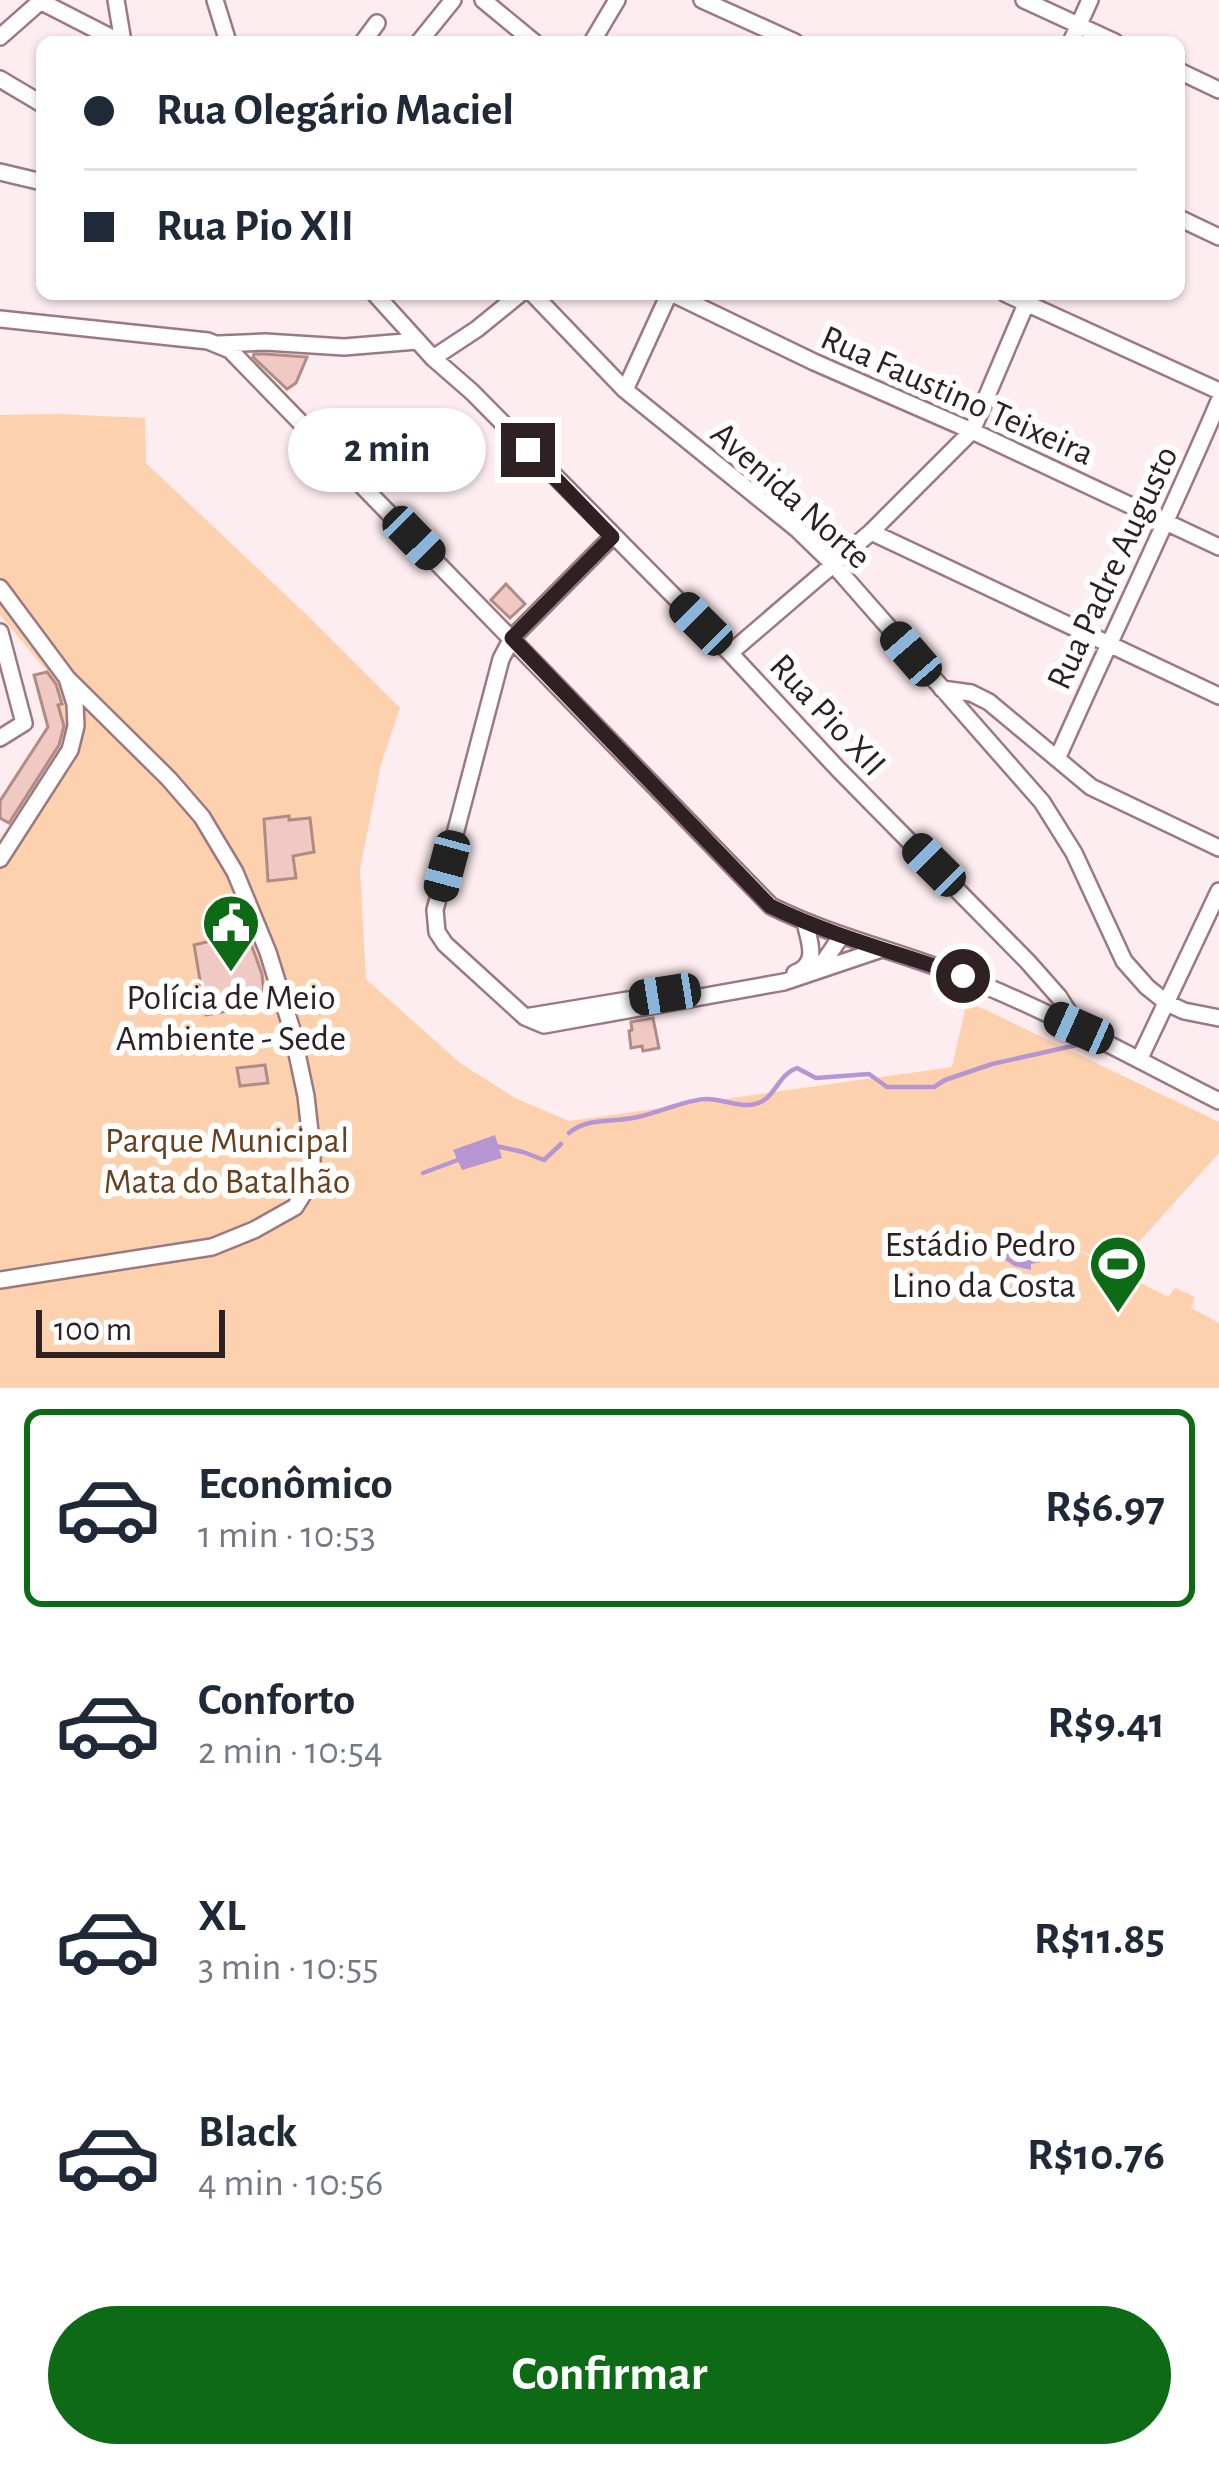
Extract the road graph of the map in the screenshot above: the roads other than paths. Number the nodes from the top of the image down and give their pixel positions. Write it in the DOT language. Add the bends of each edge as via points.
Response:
graph roads {
  1 [pos="116,0"];
  2 [pos="215,0"];
  3 [pos="453,0"];
  4 [pos="483,0"];
  5 [pos="617,0"];
  6 [pos="702,0"];
  7 [pos="1024,0"];
  8 [pos="1090,0"];
  9 [pos="40,1"];
  10 [pos="377,23"];
  11 [pos="1078,25"];
  12 [pos="109,36"];
  13 [pos="120,36"];
  14 [pos="226,36"];
  15 [pos="367,36"];
  16 [pos="424,36"];
  17 [pos="515,36"];
  18 [pos="596,36"];
  19 [pos="782,36"];
  20 [pos="1073,36"];
  21 [pos="1102,36"];
  22 [pos="0,37"];
  23 [pos="1185,74"];
  24 [pos="0,79"];
  25 [pos="1219,90"];
  26 [pos="36,100"];
  27 [pos="0,172"];
  28 [pos="36,181"];
  29 [pos="1185,221"];
  30 [pos="1219,237"];
  31 [pos="380,300"];
  32 [pos="513,300"];
  33 [pos="539,300"];
  34 [pos="668,300"];
  35 [pos="684,300"];
  36 [pos="1018,300"];
  37 [pos="1026,304"];
  38 [pos="0,320"];
  39 [pos="417,341"];
  40 [pos="219,344"];
  41 [pos="433,358"];
  42 [pos="625,390"];
  43 [pos="1219,391"];
  44 [pos="1219,401"];
  45 [pos="972,430"];
  46 [pos="1167,523"];
  47 [pos="871,532"];
  48 [pos="612,537"];
  49 [pos="1219,547"];
  50 [pos="833,563"];
  51 [pos="3,597"];
  52 [pos="0,632"];
  53 [pos="512,638"];
  54 [pos="1108,643"];
  55 [pos="730,653"];
  56 [pos="68,678"];
  57 [pos="942,689"];
  58 [pos="1219,696"];
  59 [pos="0,738"];
  60 [pos="1058,759"];
  61 [pos="1219,848"];
  62 [pos="0,859"];
  63 [pos="1219,891"];
  64 [pos="806,923"];
  65 [pos="842,934"];
  66 [pos="885,948"];
  67 [pos="802,974"];
  68 [pos="1167,1003"];
  69 [pos="1219,1018"];
  70 [pos="1079,1028"];
  71 [pos="1139,1060"];
  72 [pos="1219,1101"];
  73 [pos="0,1280"];
  1 -- 13 [label="street"];
  2 -- 14 [label="street"];
  3 -- 16 [label="street"];
  4 -- 17 [label="street"];
  5 -- 18 [label="street"];
  6 -- 19 [label="street"];
  7 -- 11 [label="street"];
  8 -- 11 [label="street"];
  9 -- 12 [label="street"];
  9 -- 22 [label="street"];
  10 -- 15 [label="street"];
  11 -- 20 [label="street"];
  11 -- 21 [label="street"];
  23 -- 25 [label="street"];
  24 -- 26 [label="street"];
  27 -- 28 [label="street"];
  29 -- 30 [label="street"];
  31 -- 39 [label="street, Rua Pio XII"];
  32 -- 41 [label="street"];
  33 -- 42 [label="street, Avenida Norte"];
  34 -- 42 [label="street"];
  35 -- 45 [label="street, Rua Faustino Teixeira"];
  36 -- 37 [label="street"];
  37 -- 43 [label="street"];
  37 -- 45 [label="street"];
  38 -- 40 [label="street"];
  39 -- 40 [label="street"];
  39 -- 41 [label="street, Rua Pio XII"];
  40 -- 53 [label="street"];
  41 -- 48 [label="street, Rua Pio XII"];
  42 -- 50 [label="street, Avenida Norte"];
  44 -- 46 [label="street, Rua Padre Augusto"];
  45 -- 46 [label="street, Rua Faustino Teixeira"];
  45 -- 47 [label="street"];
  46 -- 49 [label="street, Rua Faustino Teixeira"];
  46 -- 54 [label="street, Rua Padre Augusto"];
  47 -- 50 [label="street"];
  47 -- 54 [label="street"];
  48 -- 53 [label="street"];
  48 -- 55 [label="street, Rua Pio XII"];
  50 -- 55 [label="street"];
  50 -- 57 [label="street, Avenida Norte"];
  51 -- 56 [label="street"];
  52 -- 59 [label="street" via="24,723"];
  53 -- 64 [label="street" via="762,899"];
  53 -- 67 [label="street" via="435,910 446,944 544,1025"];
  54 -- 58 [label="street"];
  54 -- 60 [label="street, Rua Padre Augusto"];
  55 -- 70 [label="street, Rua Pio XII" via="1028,962"];
  56 -- 62 [label="street" via="75,704 70,750"];
  56 -- 73 [label="street" via="202,817 235,872 292,1030 311,1180 295,1207 212,1247"];
  57 -- 60 [label="street" via="988,702"];
  57 -- 68 [label="street, Avenida Norte" via="1042,802 1124,961"];
  60 -- 61 [label="street" via="1091,787"];
  63 -- 68 [label="street"];
  64 -- 65 [label="street"];
  64 -- 67 [label="street" via="812,953"];
  65 -- 66 [label="street"];
  65 -- 67 [label="street" via="825,960"];
  66 -- 67 [label="street"];
  66 -- 70 [label="street"];
  68 -- 69 [label="street, Avenida Norte"];
  68 -- 71 [label="street"];
  70 -- 71 [label="street"];
  71 -- 72 [label="street"];
}
